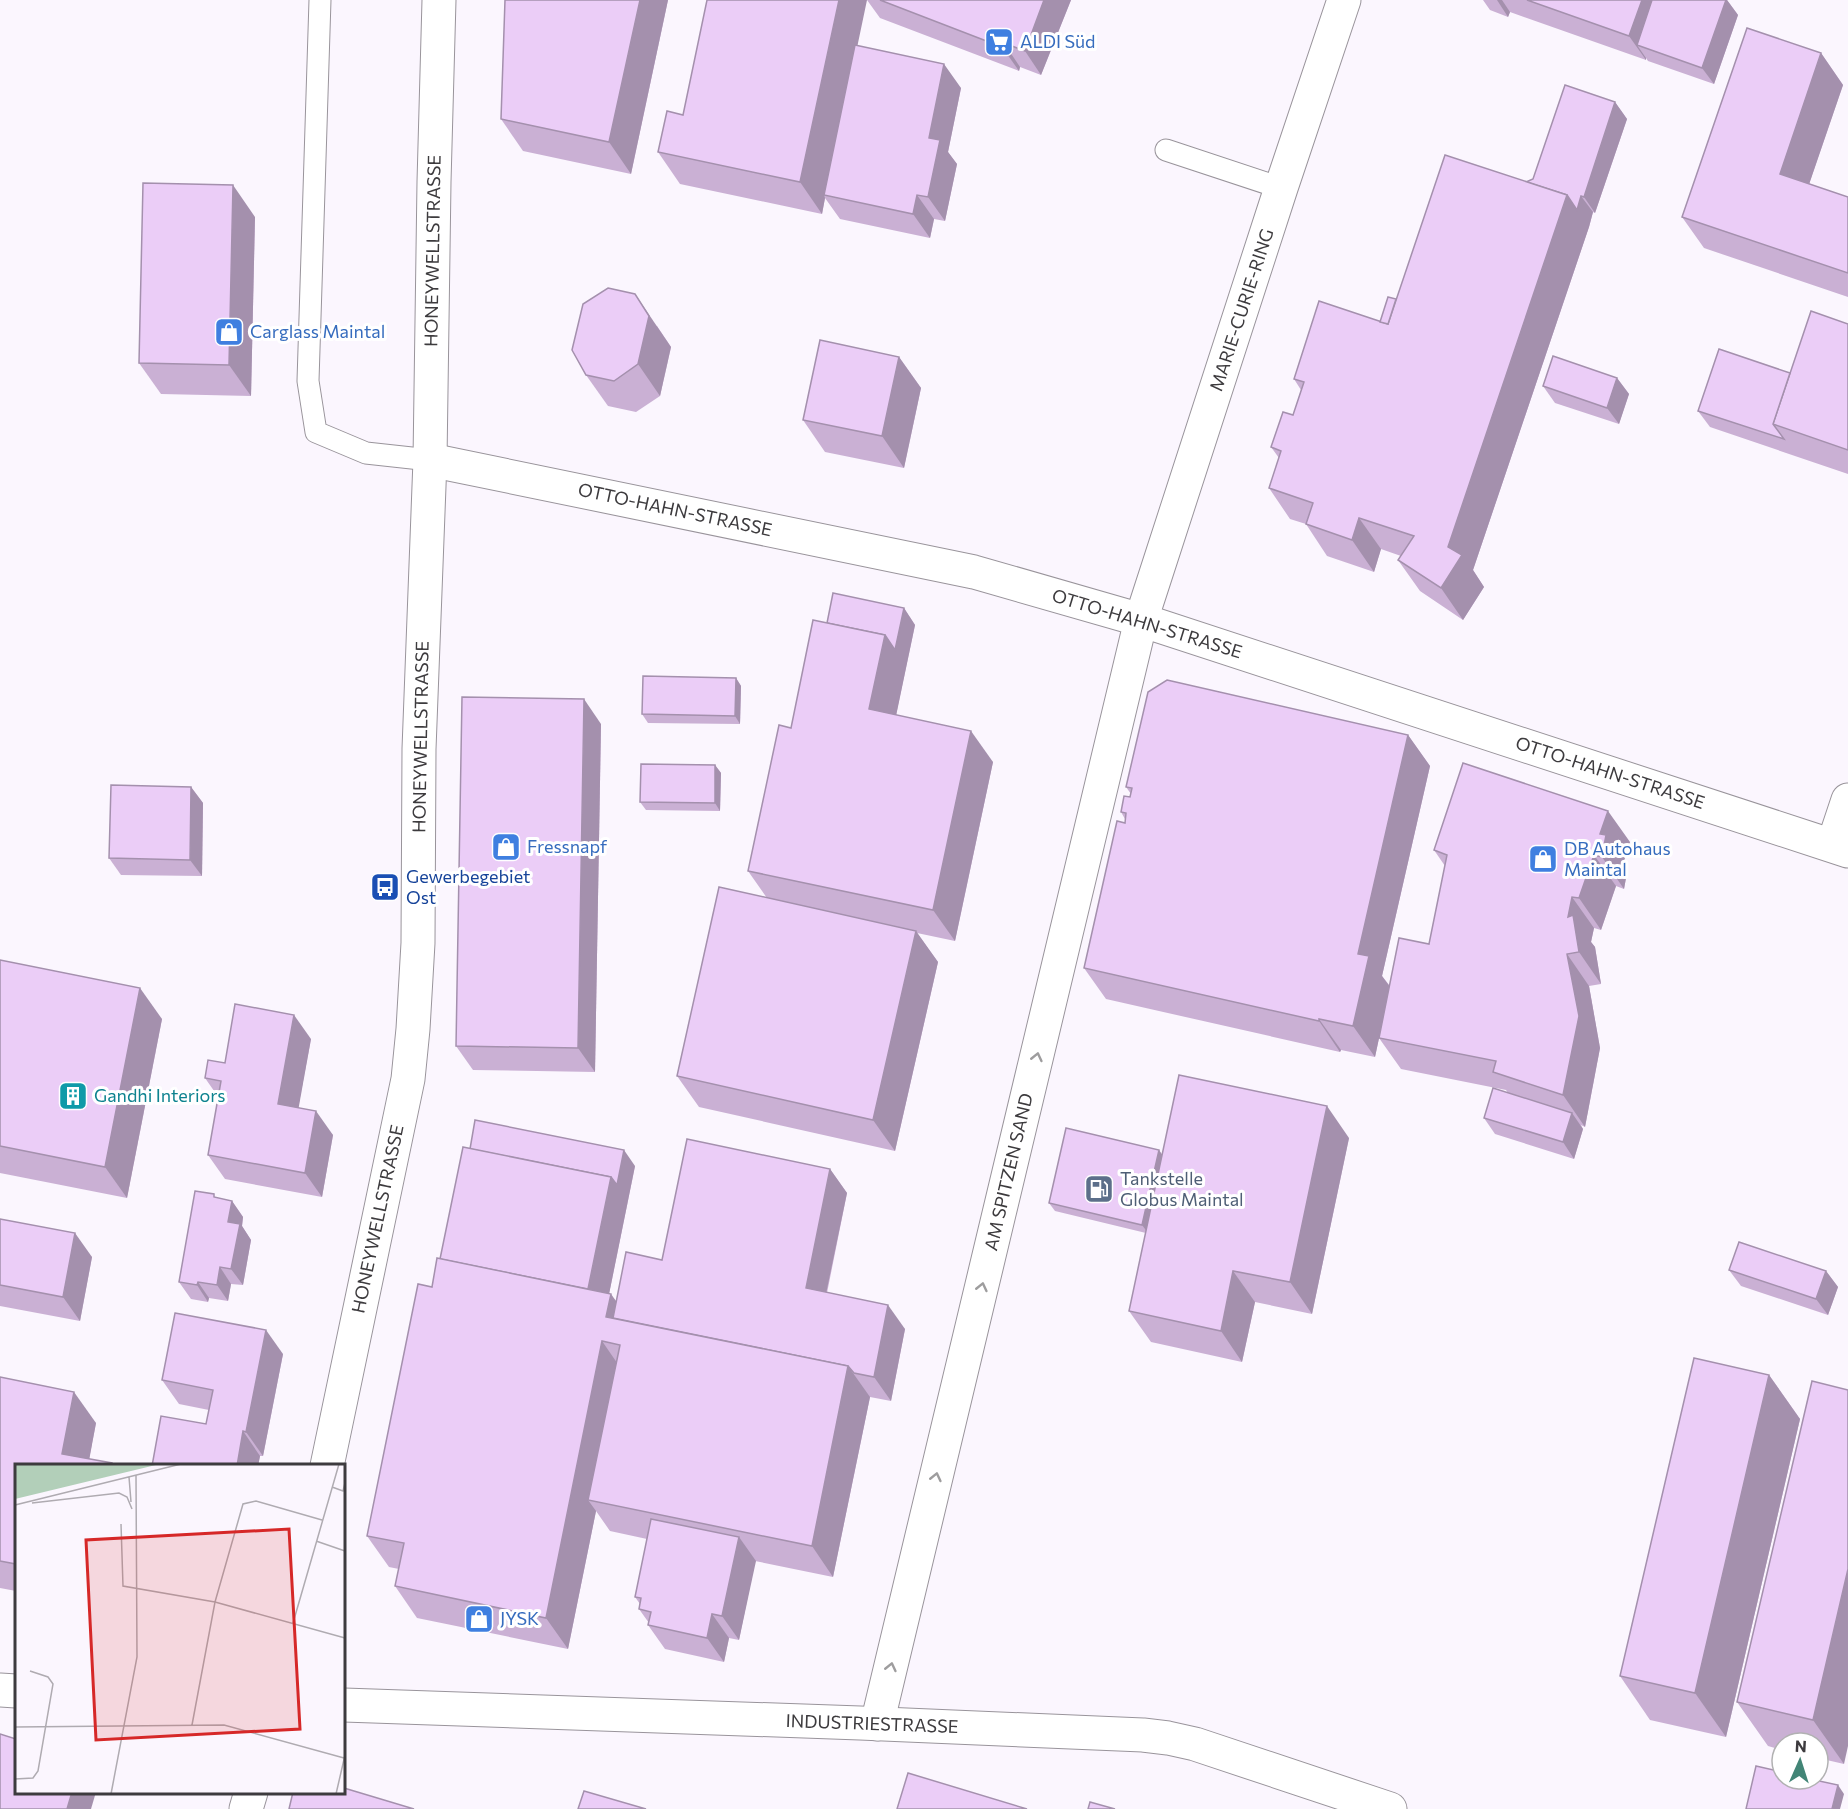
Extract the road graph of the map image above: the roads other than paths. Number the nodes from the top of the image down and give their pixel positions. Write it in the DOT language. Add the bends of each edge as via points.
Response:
graph roads {
  1 [pos="320,0"];
  2 [pos="439,0"];
  3 [pos="1344,0"];
  4 [pos="1166,150"];
  5 [pos="1281,188"];
  6 [pos="430,459"];
  7 [pos="1141,620"];
  8 [pos="1848,800"];
  9 [pos="1840,848"];
  10 [pos="327,1464"];
  11 [pos="0,1690"];
  12 [pos="15,1691"];
  13 [pos="345,1705"];
  14 [pos="877,1724"];
  15 [pos="250,1794"];
  16 [pos="246,1809"];
  17 [pos="1390,1809"];
  1 -- 6 [label="lane" via="308,381 316,432 366,453"];
  2 -- 6 [label="street, HONEYWELLSTRASSE"];
  3 -- 5 [label="street, MARIE-CURIE-RING"];
  4 -- 5 [label="lane"];
  5 -- 7 [label="street, MARIE-CURIE-RING"];
  6 -- 7 [label="street, OTTO-HAHN-STRASSE" via="974,572"];
  6 -- 10 [label="street, HONEYWELLSTRASSE" via="422,647 418,943 408,1079"];
  7 -- 9 [label="street, OTTO-HAHN-STRASSE"];
  14 -- 7 [label="street, AM SPITZEN SAND, one-way"];
  8 -- 9 [label="street"];
  11 -- 12 [label="street"];
  13 -- 14 [label="street, INDUSTRIESTRASSE"];
  14 -- 17 [label="street, INDUSTRIESTRASSE" via="1168,1738"];
  15 -- 16 [label="street"];
}
